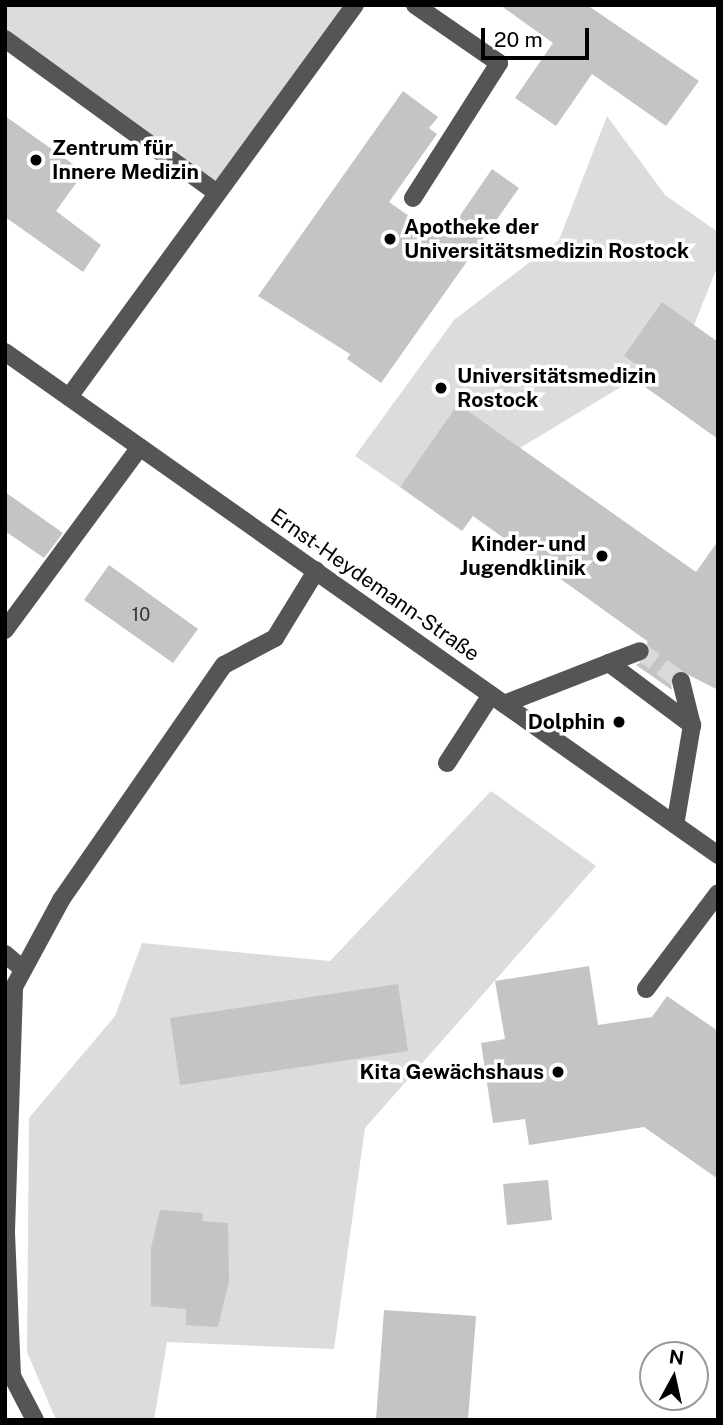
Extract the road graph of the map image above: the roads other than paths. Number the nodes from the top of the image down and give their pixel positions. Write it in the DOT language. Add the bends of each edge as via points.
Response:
graph roads {
  1 [pos="355,5"];
  2 [pos="415,5"];
  3 [pos="5,39"];
  4 [pos="217,193"];
  5 [pos="413,198"];
  6 [pos="5,352"];
  7 [pos="69,397"];
  8 [pos="140,447"];
  9 [pos="316,571"];
  10 [pos="5,630"];
  11 [pos="640,651"];
  12 [pos="609,663"];
  13 [pos="681,681"];
  14 [pos="498,699"];
  15 [pos="692,725"];
  16 [pos="447,762"];
  17 [pos="675,825"];
  18 [pos="718,855"];
  19 [pos="718,893"];
  20 [pos="5,954"];
  21 [pos="23,969"];
  22 [pos="646,989"];
  23 [pos="8,1130"];
  24 [pos="8,1170"];
  25 [pos="35,1420"];
  1 -- 4 [label="street"];
  2 -- 5 [label="street" via="499,63"];
  3 -- 4 [label="street"];
  4 -- 7 [label="street"];
  6 -- 7 [label="street, Ernst-Heydemann-Straße"];
  7 -- 8 [label="street, Ernst-Heydemann-Straße"];
  8 -- 9 [label="street, Ernst-Heydemann-Straße"];
  8 -- 10 [label="street"];
  9 -- 14 [label="street, Ernst-Heydemann-Straße"];
  9 -- 21 [label="street" via="275,638 223,665 61,900"];
  11 -- 12 [label="street"];
  12 -- 14 [label="street"];
  12 -- 15 [label="street"];
  13 -- 15 [label="street"];
  14 -- 16 [label="street"];
  14 -- 17 [label="street, Ernst-Heydemann-Straße"];
  15 -- 17 [label="street"];
  17 -- 18 [label="street, Ernst-Heydemann-Straße"];
  19 -- 22 [label="street"];
  20 -- 21 [label="street"];
  21 -- 23 [label="street" via="14,987"];
  23 -- 24 [label="street"];
  24 -- 25 [label="street" via="12,1377"];
}
